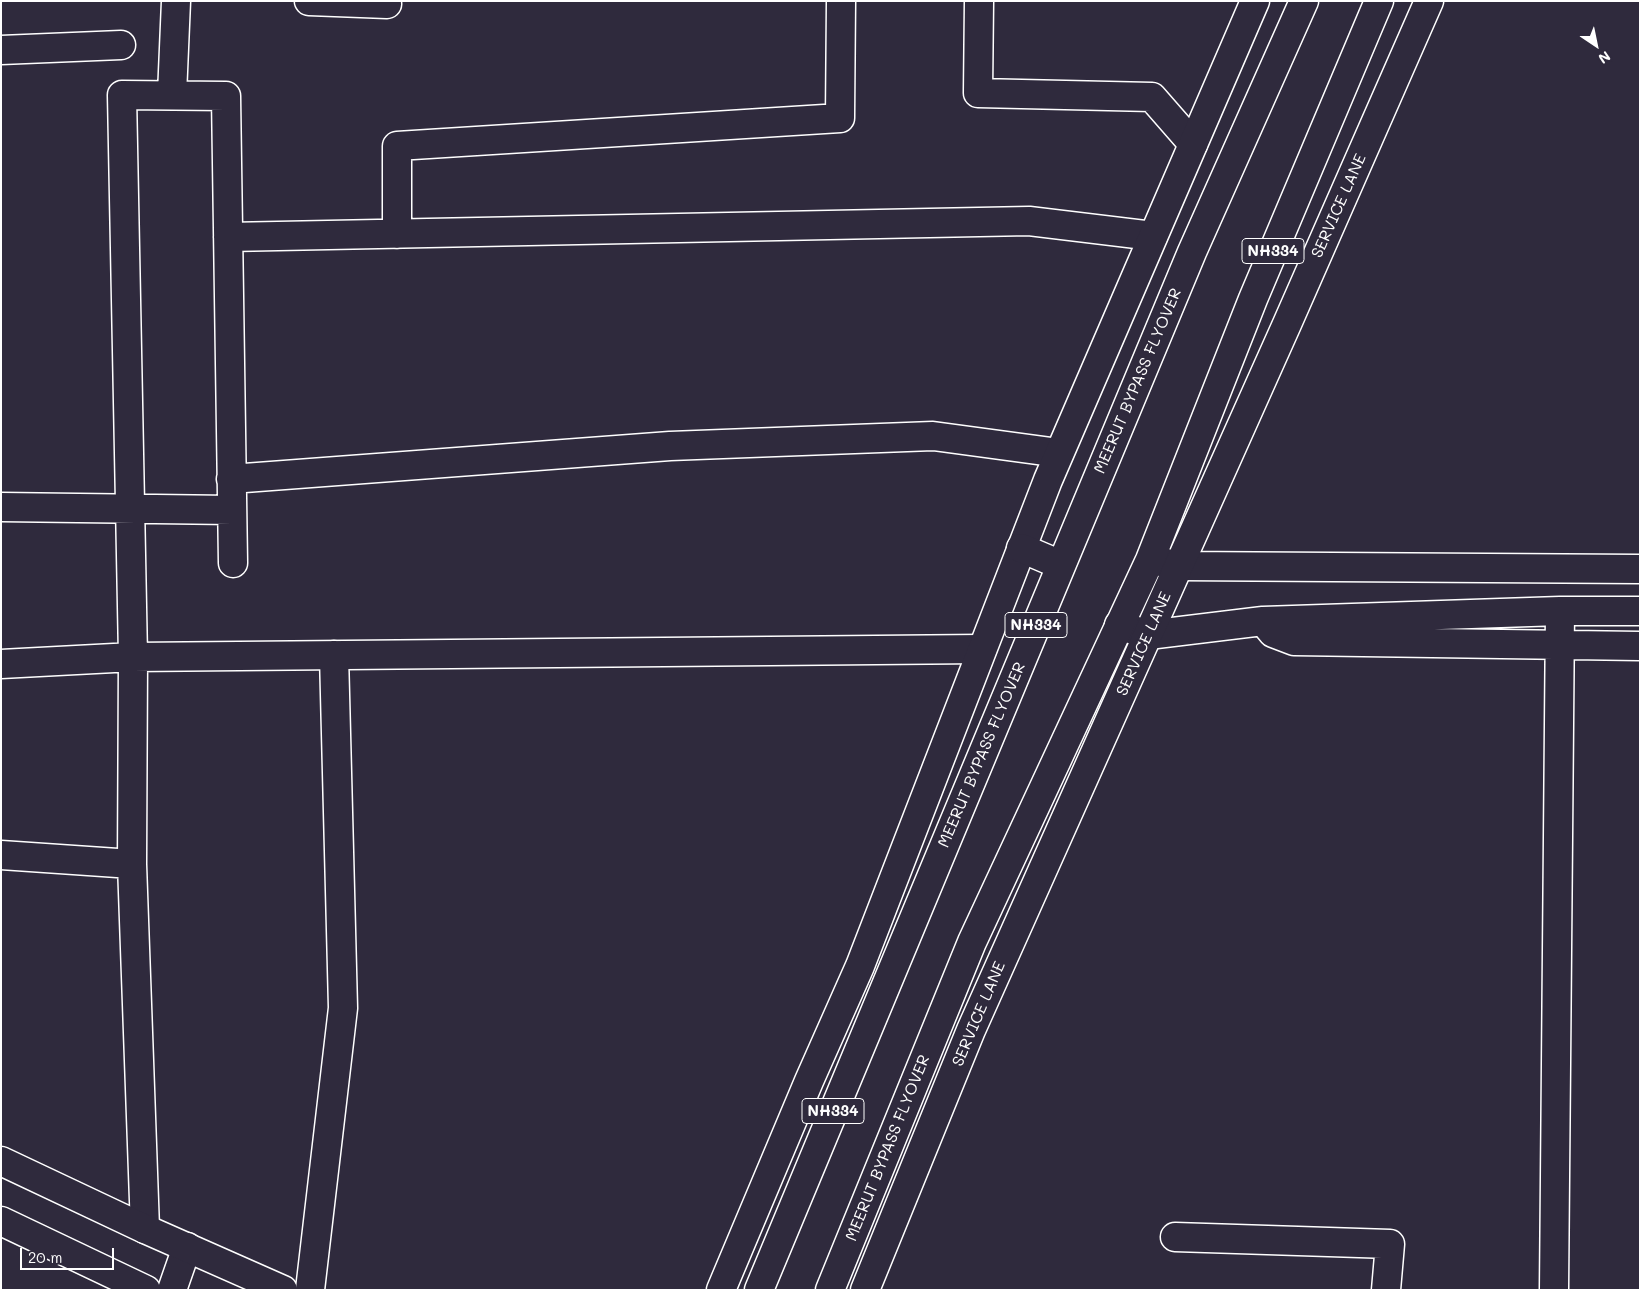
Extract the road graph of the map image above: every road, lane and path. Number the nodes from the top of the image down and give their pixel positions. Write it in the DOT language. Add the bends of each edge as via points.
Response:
graph roads {
  1 [pos="176,1"];
  2 [pos="309,1"];
  3 [pos="840,1"];
  4 [pos="979,1"];
  5 [pos="1255,1"];
  6 [pos="1304,1"];
  7 [pos="1379,1"];
  8 [pos="1429,1"];
  9 [pos="387,4"];
  10 [pos="121,45"];
  11 [pos="1,50"];
  12 [pos="172,96"];
  13 [pos="1193,144"];
  14 [pos="397,234"];
  15 [pos="1153,236"];
  16 [pos="228,237"];
  17 [pos="1060,453"];
  18 [pos="232,479"];
  19 [pos="1,507"];
  20 [pos="130,508"];
  21 [pos="232,510"];
  22 [pos="1021,548"];
  23 [pos="1150,560"];
  24 [pos="233,563"];
  25 [pos="1061,565"];
  26 [pos="1179,566"];
  27 [pos="1633,569"];
  28 [pos="1560,611"];
  29 [pos="1632,612"];
  30 [pos="1263,620"];
  31 [pos="1119,625"];
  32 [pos="1148,635"];
  33 [pos="1560,645"];
  34 [pos="1640,646"];
  35 [pos="982,648"];
  36 [pos="334,655"];
  37 [pos="133,657"];
  38 [pos="1,664"];
  39 [pos="1,855"];
  40 [pos="132,864"];
  41 [pos="1,1161"];
  42 [pos="1,1221"];
  43 [pos="145,1229"];
  44 [pos="1175,1237"];
  45 [pos="187,1246"];
  46 [pos="146,1290"];
  47 [pos="172,1290"];
  48 [pos="283,1290"];
  49 [pos="310,1290"];
  50 [pos="721,1290"];
  51 [pos="759,1290"];
  52 [pos="830,1290"];
  53 [pos="865,1290"];
  54 [pos="1386,1290"];
  55 [pos="1554,1290"];
  1 -- 12 [label="main road"];
  2 -- 9 [label="main road"];
  3 -- 14 [label="main road" via="840,118 397,146"];
  4 -- 13 [label="main road" via="978,93 1152,97"];
  5 -- 13 [label="main road"];
  6 -- 25 [label="main road, MEERUT BYPASS FLYOVER / NH334" via="1192,252"];
  7 -- 23 [label="main road, NH334" via="1253,299"];
  8 -- 26 [label="main road, SERVICE LANE"];
  10 -- 11 [label="main road"];
  12 -- 16 [label="main road" via="226,96"];
  12 -- 20 [label="main road" via="122,95"];
  13 -- 15 [label="main road"];
  14 -- 15 [label="main road" via="1029,221"];
  14 -- 16 [label="main road"];
  15 -- 17 [label="main road"];
  16 -- 18 [label="main road"];
  17 -- 18 [label="main road" via="933,436 670,446"];
  17 -- 22 [label="main road"];
  18 -- 21 [label="main road"];
  19 -- 20 [label="main road"];
  20 -- 21 [label="main road"];
  20 -- 37 [label="main road"];
  21 -- 24 [label="main road"];
  22 -- 25 [label="main road"];
  22 -- 35 [label="main road"];
  23 -- 26 [label="main road"];
  23 -- 31 [label="main road, NH334"];
  25 -- 51 [label="main road, MEERUT BYPASS FLYOVER / NH334"];
  26 -- 27 [label="main road"];
  26 -- 32 [label="main road, SERVICE LANE"];
  27 -- 29 [label="main road"];
  28 -- 29 [label="main road"];
  28 -- 30 [label="main road"];
  28 -- 33 [label="main road"];
  30 -- 32 [label="main road"];
  30 -- 33 [label="main road" via="1273,633 1294,641"];
  31 -- 32 [label="main road"];
  31 -- 52 [label="main road, MEERUT BYPASS FLYOVER / NH334" via="972,942"];
  32 -- 53 [label="main road, SERVICE LANE" via="971,1030"];
  33 -- 34 [label="main road"];
  33 -- 55 [label="main road"];
  35 -- 36 [label="main road"];
  35 -- 50 [label="main road" via="860,966"];
  36 -- 37 [label="main road"];
  36 -- 49 [label="main road" via="343,1008"];
  37 -- 38 [label="main road"];
  37 -- 40 [label="main road"];
  39 -- 40 [label="main road"];
  40 -- 43 [label="main road"];
  41 -- 43 [label="main road"];
  42 -- 46 [label="main road"];
  43 -- 45 [label="main road"];
  44 -- 54 [label="main road" via="1390,1244"];
  45 -- 47 [label="main road"];
  45 -- 48 [label="main road"];
}
